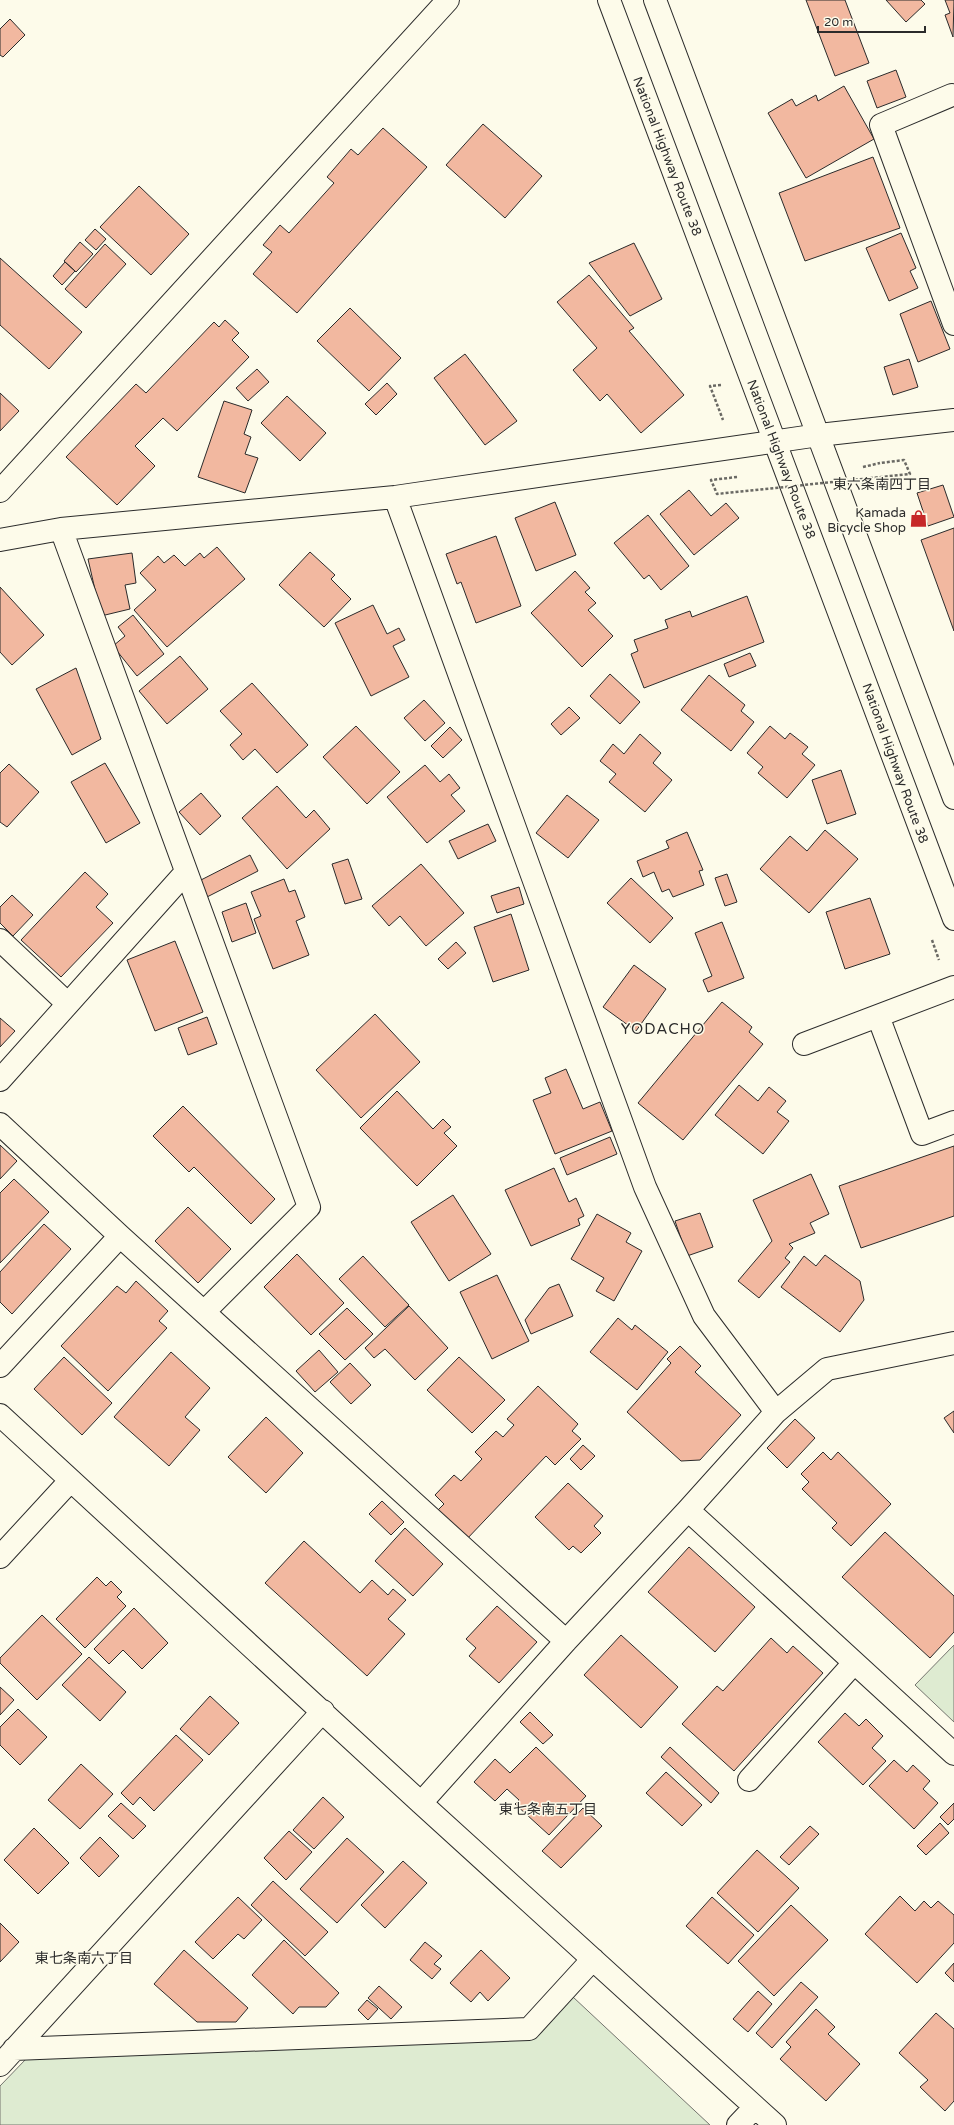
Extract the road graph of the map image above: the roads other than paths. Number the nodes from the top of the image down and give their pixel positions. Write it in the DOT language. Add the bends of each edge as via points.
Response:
graph roads {
  1 [pos="448,0"];
  2 [pos="609,0"];
  3 [pos="654,0"];
  4 [pos="952,95"];
  5 [pos="954,324"];
  6 [pos="954,420"];
  7 [pos="818,435"];
  8 [pos="776,441"];
  9 [pos="0,491"];
  10 [pos="396,497"];
  11 [pos="61,530"];
  12 [pos="0,540"];
  13 [pos="954,798"];
  14 [pos="186,872"];
  15 [pos="954,919"];
  16 [pos="0,940"];
  17 [pos="954,987"];
  18 [pos="68,1004"];
  19 [pos="878,1016"];
  20 [pos="804,1044"];
  21 [pos="0,1080"];
  22 [pos="954,1122"];
  23 [pos="0,1124"];
  24 [pos="120,1236"];
  25 [pos="204,1312"];
  26 [pos="954,1342"];
  27 [pos="0,1366"];
  28 [pos="776,1412"];
  29 [pos="0,1415"];
  30 [pos="70,1481"];
  31 [pos="688,1510"];
  32 [pos="0,1557"];
  33 [pos="566,1640"];
  34 [pos="854,1663"];
  35 [pos="323,1711"];
  36 [pos="954,1754"];
  37 [pos="749,1780"];
  38 [pos="420,1802"];
  39 [pos="593,1959"];
  40 [pos="14,2049"];
  41 [pos="0,2065"];
  42 [pos="755,2107"];
  43 [pos="738,2125"];
  44 [pos="775,2125"];
  1 -- 9 [label="main road"];
  2 -- 8 [label="main road, National Highway Route 38"];
  3 -- 7 [label="main road"];
  4 -- 5 [label="main road" via="881,125"];
  6 -- 7 [label="main road"];
  7 -- 8 [label="main road"];
  7 -- 13 [label="main road"];
  8 -- 10 [label="main road"];
  8 -- 15 [label="main road, National Highway Route 38"];
  10 -- 11 [label="main road"];
  10 -- 28 [label="main road" via="645,1187 704,1316"];
  11 -- 12 [label="main road"];
  11 -- 14 [label="main road"];
  14 -- 18 [label="main road"];
  14 -- 25 [label="main road" via="309,1207"];
  16 -- 18 [label="main road"];
  17 -- 19 [label="main road"];
  18 -- 21 [label="main road"];
  19 -- 20 [label="main road"];
  19 -- 22 [label="main road" via="922,1134"];
  23 -- 24 [label="main road"];
  24 -- 25 [label="main road"];
  24 -- 27 [label="main road"];
  25 -- 33 [label="main road"];
  26 -- 28 [label="main road" via="827,1369"];
  28 -- 31 [label="main road"];
  29 -- 30 [label="main road"];
  30 -- 32 [label="main road"];
  30 -- 35 [label="main road"];
  31 -- 33 [label="main road"];
  31 -- 34 [label="main road"];
  33 -- 38 [label="main road"];
  34 -- 36 [label="main road"];
  34 -- 37 [label="main road"];
  35 -- 38 [label="main road"];
  35 -- 40 [label="main road"];
  38 -- 39 [label="main road"];
  39 -- 40 [label="main road" via="529,2029"];
  39 -- 42 [label="main road"];
  40 -- 41 [label="main road"];
  42 -- 43 [label="main road"];
  42 -- 44 [label="main road"];
}
